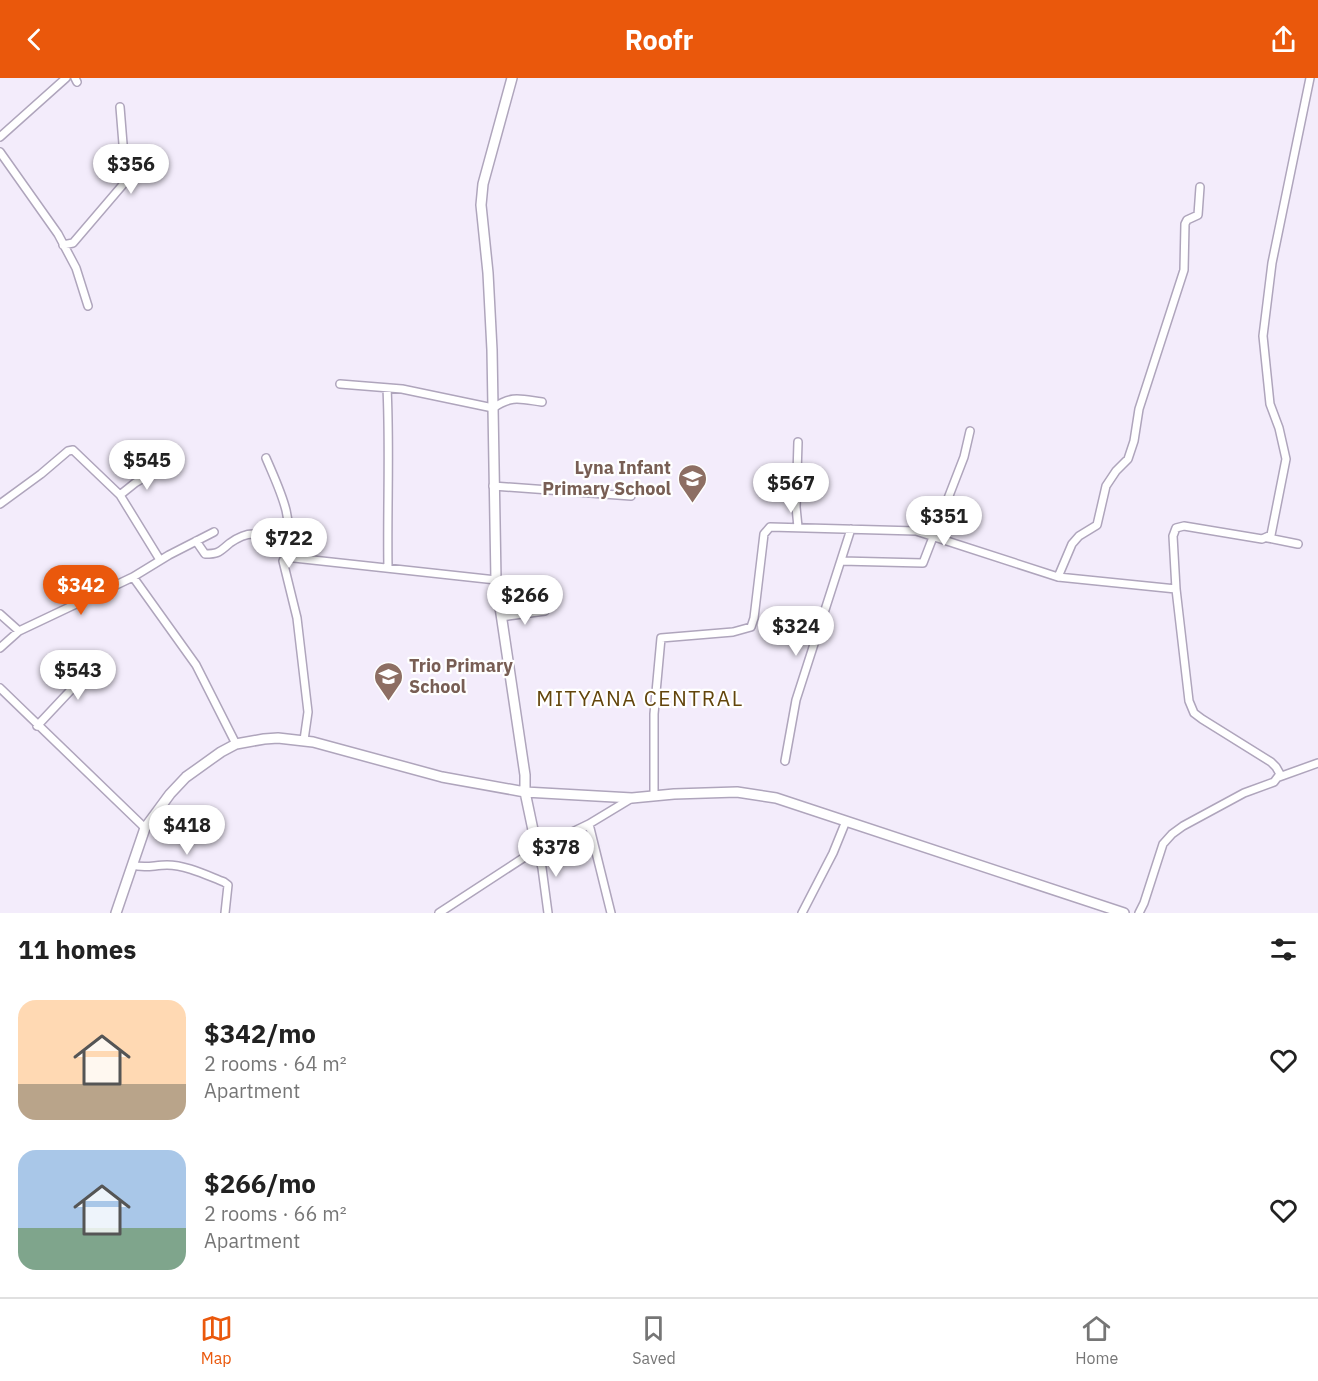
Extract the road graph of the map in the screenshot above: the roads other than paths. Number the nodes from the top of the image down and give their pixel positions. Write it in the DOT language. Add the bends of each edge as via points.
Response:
graph roads {
  1 [pos="66,78"];
  2 [pos="512,78"];
  3 [pos="1310,78"];
  4 [pos="120,107"];
  5 [pos="1,134"];
  6 [pos="0,152"];
  7 [pos="1200,187"];
  8 [pos="63,245"];
  9 [pos="88,306"];
  10 [pos="340,384"];
  11 [pos="387,388"];
  12 [pos="542,402"];
  13 [pos="493,408"];
  14 [pos="970,431"];
  15 [pos="798,442"];
  16 [pos="266,458"];
  17 [pos="159,469"];
  18 [pos="493,486"];
  19 [pos="120,495"];
  20 [pos="631,496"];
  21 [pos="0,504"];
  22 [pos="798,527"];
  23 [pos="851,529"];
  24 [pos="214,532"];
  25 [pos="935,537"];
  26 [pos="1268,538"];
  27 [pos="196,541"];
  28 [pos="1298,544"];
  29 [pos="287,556"];
  30 [pos="160,560"];
  31 [pos="841,561"];
  32 [pos="388,568"];
  33 [pos="133,577"];
  34 [pos="1058,577"];
  35 [pos="496,580"];
  36 [pos="1176,589"];
  37 [pos="545,611"];
  38 [pos="0,614"];
  39 [pos="501,617"];
  40 [pos="19,631"];
  41 [pos="0,648"];
  42 [pos="100,659"];
  43 [pos="0,688"];
  44 [pos="37,726"];
  45 [pos="304,740"];
  46 [pos="236,744"];
  47 [pos="785,761"];
  48 [pos="1318,763"];
  49 [pos="1280,777"];
  50 [pos="525,792"];
  51 [pos="654,796"];
  52 [pos="632,798"];
  53 [pos="846,821"];
  54 [pos="589,824"];
  55 [pos="145,828"];
  56 [pos="537,849"];
  57 [pos="132,865"];
  58 [pos="116,913"];
  59 [pos="225,913"];
  60 [pos="440,913"];
  61 [pos="548,913"];
  62 [pos="611,913"];
  63 [pos="802,913"];
  64 [pos="1124,913"];
  65 [pos="1139,913"];
  1 -- 5 [label="street"];
  2 -- 13 [label="main road" via="481,195"];
  3 -- 26 [label="street" via="1272,263 1263,336 1270,404 1286,459"];
  4 -- 8 [label="street" via="126,181 73,243"];
  6 -- 8 [label="street"];
  7 -- 34 [label="street" via="1198,215 1186,221 1184,270 1139,409 1128,459 1106,486 1097,525 1072,544"];
  8 -- 9 [label="street" via="76,268"];
  10 -- 11 [label="street"];
  11 -- 13 [label="street"];
  11 -- 32 [label="street"];
  12 -- 13 [label="street" via="505,400"];
  13 -- 18 [label="main road"];
  14 -- 25 [label="street"];
  15 -- 22 [label="street"];
  16 -- 29 [label="street" via="287,506"];
  17 -- 19 [label="street"];
  18 -- 20 [label="street"];
  18 -- 35 [label="main road"];
  19 -- 21 [label="street" via="73,450"];
  19 -- 30 [label="street"];
  22 -- 23 [label="street"];
  22 -- 51 [label="street" via="766,529 751,627 661,638 654,714"];
  23 -- 25 [label="street" via="916,531"];
  23 -- 31 [label="street"];
  24 -- 27 [label="street"];
  25 -- 31 [label="street" via="920,564"];
  25 -- 34 [label="street"];
  26 -- 28 [label="street"];
  26 -- 36 [label="street" via="1176,528"];
  27 -- 29 [label="street" via="205,554 218,554 232,542 258,533"];
  27 -- 30 [label="street"];
  29 -- 32 [label="street"];
  29 -- 45 [label="street" via="283,561 297,618 308,712"];
  30 -- 33 [label="street"];
  31 -- 47 [label="street" via="796,699"];
  32 -- 35 [label="street"];
  33 -- 40 [label="street"];
  33 -- 46 [label="street" via="196,665"];
  34 -- 36 [label="street"];
  35 -- 39 [label="main road"];
  36 -- 49 [label="street" via="1186,681 1194,712 1270,762"];
  37 -- 39 [label="street"];
  38 -- 40 [label="street"];
  39 -- 50 [label="main road"];
  40 -- 41 [label="street"];
  42 -- 44 [label="street"];
  43 -- 44 [label="street"];
  44 -- 55 [label="street"];
  45 -- 46 [label="main road" via="269,738"];
  45 -- 50 [label="main road" via="442,777"];
  46 -- 55 [label="main road" via="186,777"];
  48 -- 49 [label="street"];
  49 -- 65 [label="street" via="1172,834 1163,844"];
  50 -- 52 [label="main road"];
  50 -- 56 [label="main road"];
  51 -- 52 [label="main road"];
  51 -- 53 [label="main road" via="736,792 776,798"];
  52 -- 54 [label="street"];
  53 -- 63 [label="street"];
  53 -- 64 [label="main road"];
  54 -- 56 [label="street"];
  54 -- 62 [label="street"];
  55 -- 57 [label="main road"];
  56 -- 60 [label="street"];
  56 -- 61 [label="street"];
  57 -- 58 [label="main road"];
  57 -- 59 [label="street" via="181,867 224,882 229,889"];
}
